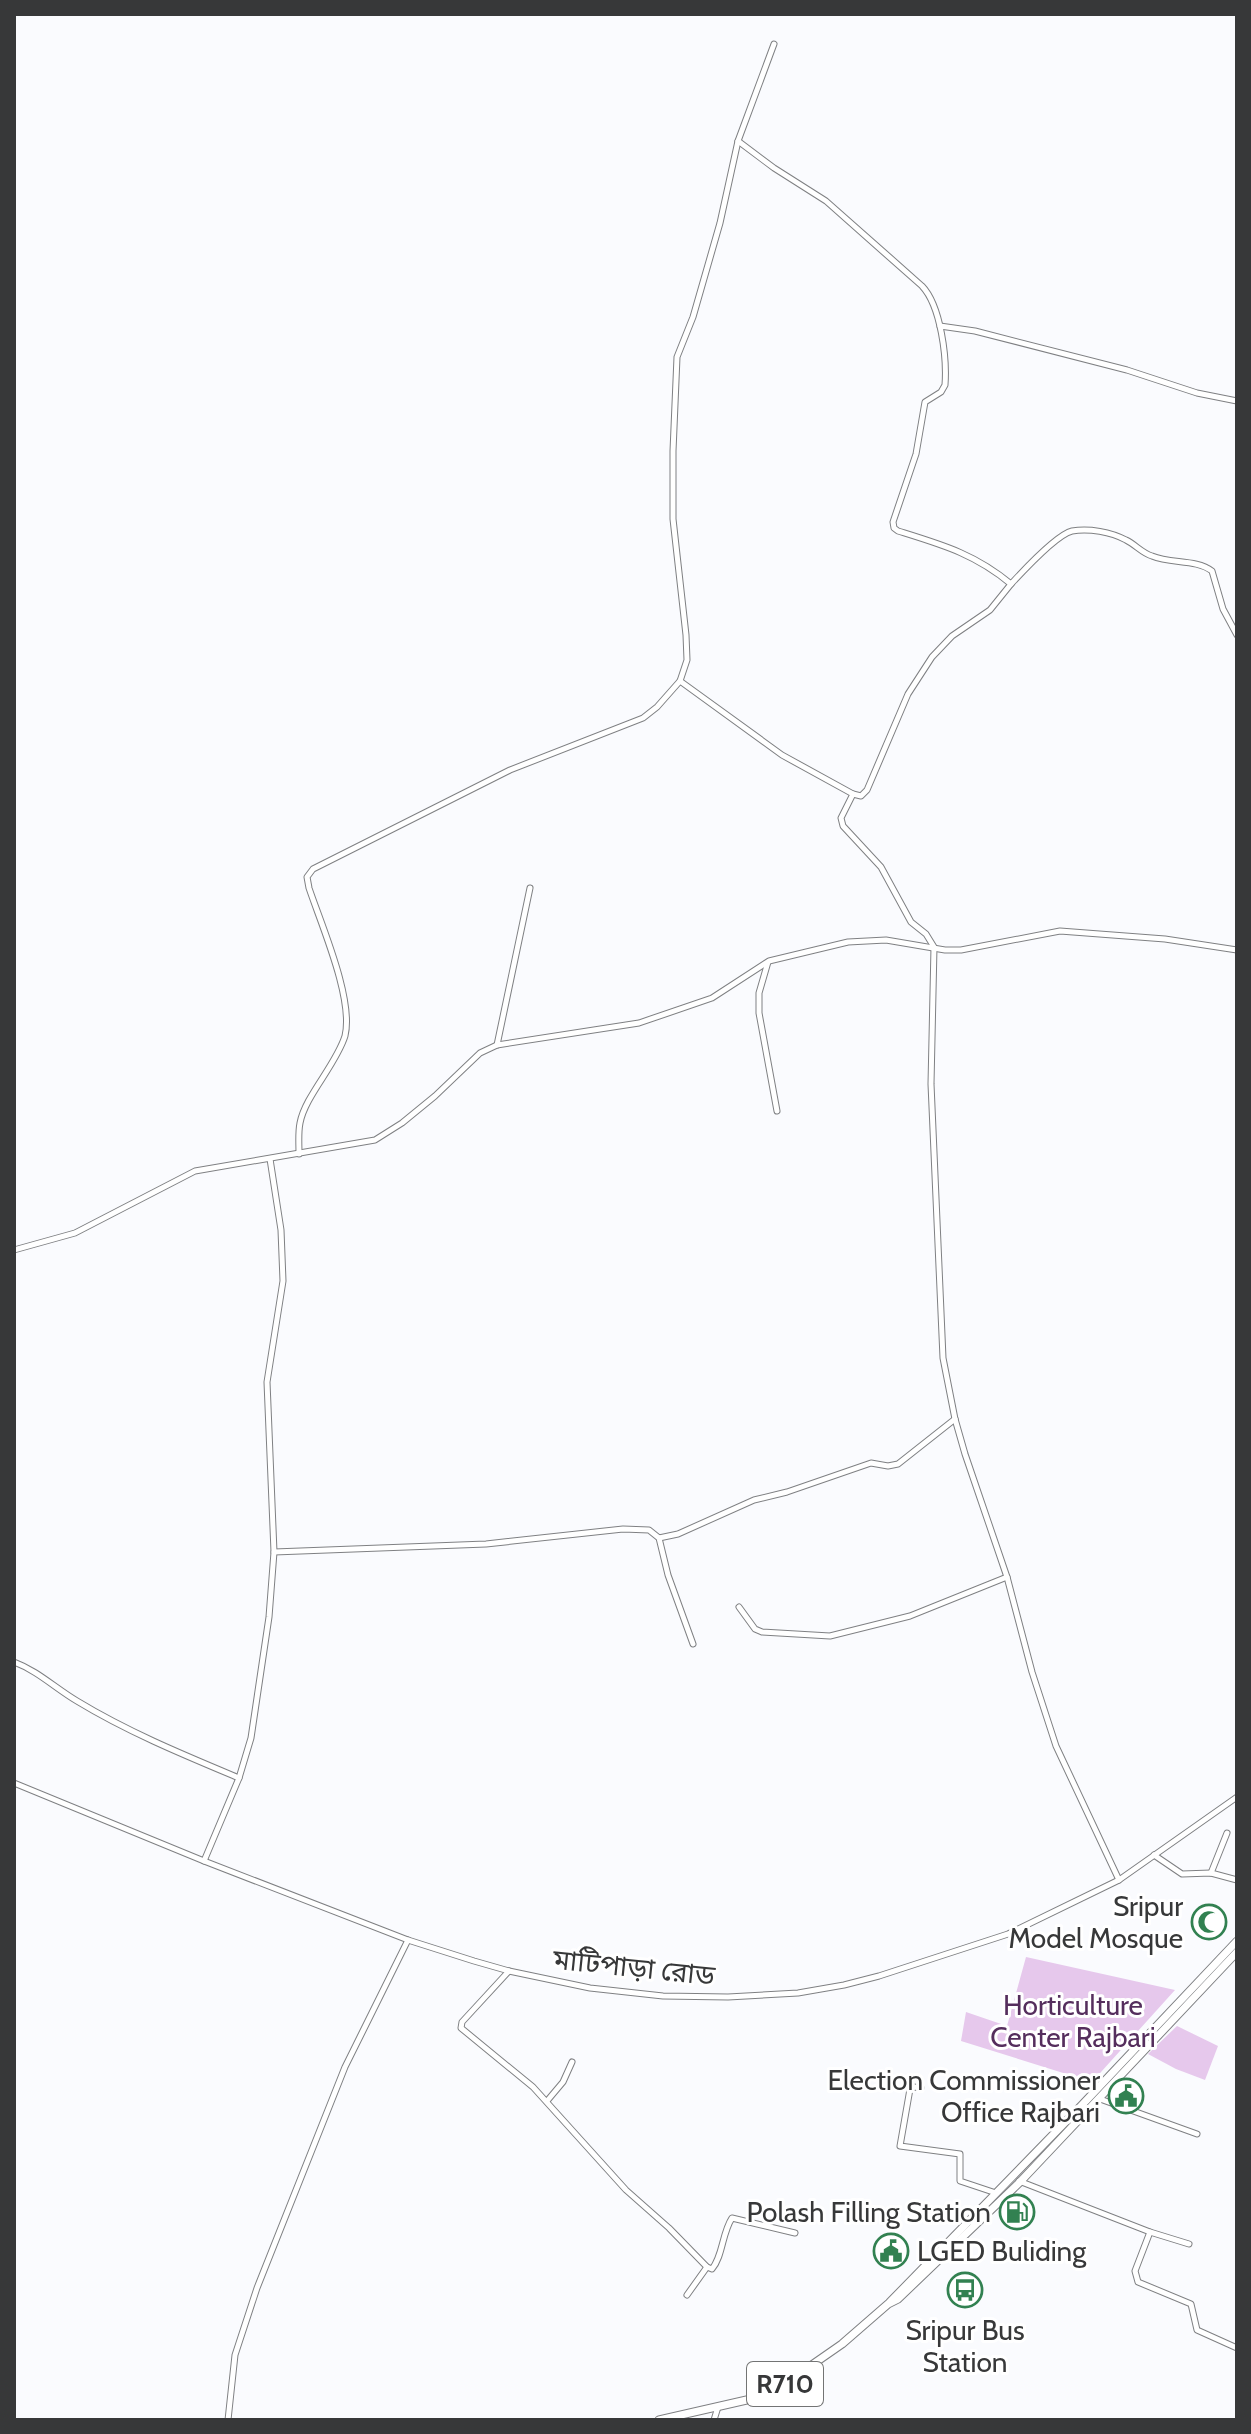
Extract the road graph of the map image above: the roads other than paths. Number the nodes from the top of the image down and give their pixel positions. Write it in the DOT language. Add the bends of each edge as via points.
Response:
graph roads {
  1 [pos="774,44"];
  2 [pos="738,141"];
  3 [pos="940,326"];
  4 [pos="1237,401"];
  5 [pos="1011,584"];
  6 [pos="1237,635"];
  7 [pos="680,681"];
  8 [pos="853,794"];
  9 [pos="530,888"];
  10 [pos="934,947"];
  11 [pos="1237,950"];
  12 [pos="769,961"];
  13 [pos="497,1045"];
  14 [pos="777,1111"];
  15 [pos="299,1154"];
  16 [pos="270,1159"];
  17 [pos="14,1250"];
  18 [pos="955,1419"];
  19 [pos="659,1538"];
  20 [pos="274,1552"];
  21 [pos="1007,1577"];
  22 [pos="739,1607"];
  23 [pos="693,1644"];
  24 [pos="14,1662"];
  25 [pos="239,1778"];
  26 [pos="14,1783"];
  27 [pos="1237,1797"];
  28 [pos="1227,1833"];
  29 [pos="1154,1855"];
  30 [pos="204,1861"];
  31 [pos="1211,1873"];
  32 [pos="1119,1880"];
  33 [pos="1237,1880"];
  34 [pos="408,1940"];
  35 [pos="1237,1941"];
  36 [pos="1237,1952"];
  37 [pos="509,1971"];
  38 [pos="572,2062"];
  39 [pos="921,2088"];
  40 [pos="1100,2099"];
  41 [pos="547,2101"];
  42 [pos="1197,2134"];
  43 [pos="1017,2180"];
  44 [pos="997,2193"];
  45 [pos="1150,2232"];
  46 [pos="795,2233"];
  47 [pos="1189,2244"];
  48 [pos="707,2267"];
  49 [pos="687,2295"];
  50 [pos="888,2304"];
  51 [pos="1237,2348"];
  52 [pos="719,2406"];
  53 [pos="228,2420"];
  54 [pos="659,2420"];
  55 [pos="714,2420"];
  1 -- 2 [label="street"];
  2 -- 3 [label="street" via="826,201 869,238 927,292"];
  2 -- 7 [label="street" via="720,223 677,357 673,519 687,647"];
  3 -- 4 [label="street"];
  3 -- 5 [label="street" via="945,385 925,402 894,528 989,565"];
  5 -- 6 [label="street" via="1070,531 1106,532 1156,558 1212,571"];
  5 -- 8 [label="street" via="990,610 932,657 908,694 867,790 861,796"];
  7 -- 8 [label="street" via="782,755"];
  7 -- 15 [label="street" via="643,718 510,770 313,869 307,877 309,888 335,963 347,1021 335,1059 303,1114"];
  8 -- 10 [label="street" via="841,818 843,826 881,867 907,917"];
  9 -- 13 [label="street"];
  10 -- 11 [label="street" via="961,950 1060,931"];
  10 -- 12 [label="street" via="865,940"];
  10 -- 18 [label="street" via="931,1084 939,1302"];
  12 -- 13 [label="street" via="712,998 646,1021"];
  12 -- 14 [label="street" via="758,1000"];
  13 -- 15 [label="street" via="480,1053 435,1096 375,1140"];
  15 -- 16 [label="street"];
  16 -- 17 [label="street" via="195,1171 75,1233"];
  16 -- 20 [label="street" via="283,1281 267,1382"];
  18 -- 19 [label="street" via="898,1464 871,1463 754,1500"];
  18 -- 21 [label="street"];
  19 -- 20 [label="street" via="649,1530 623,1529 486,1544"];
  19 -- 23 [label="street"];
  20 -- 25 [label="street" via="260,1686"];
  21 -- 22 [label="street" via="910,1616 830,1636 762,1632"];
  21 -- 32 [label="street" via="1056,1746"];
  24 -- 25 [label="street" via="136,1733"];
  25 -- 30 [label="street"];
  26 -- 30 [label="street, মাটিপাড়া রোড"];
  27 -- 29 [label="street, মাটিপাড়া রোড"];
  28 -- 31 [label="street"];
  29 -- 31 [label="street" via="1182,1874"];
  29 -- 32 [label="street, মাটিপাড়া রোড"];
  30 -- 34 [label="street, মাটিপাড়া রোড"];
  31 -- 33 [label="street"];
  32 -- 37 [label="street, মাটিপাড়া রোড" via="1008,1934 879,1976 798,1993 663,1996"];
  34 -- 37 [label="street, মাটিপাড়া রোড"];
  34 -- 53 [label="street" via="345,2067 257,2288 235,2355"];
  35 -- 43 [label="main road"];
  36 -- 40 [label="main road"];
  37 -- 41 [label="street" via="461,2028"];
  38 -- 41 [label="street"];
  39 -- 44 [label="street" via="910,2089 900,2146 960,2154 960,2181"];
  40 -- 42 [label="street"];
  40 -- 43 [label="main road"];
  41 -- 48 [label="street" via="626,2190"];
  43 -- 44 [label="main road"];
  43 -- 45 [label="street"];
  43 -- 50 [label="main road"];
  44 -- 50 [label="main road"];
  45 -- 47 [label="street"];
  45 -- 51 [label="street" via="1135,2271 1138,2282 1191,2304 1197,2330"];
  46 -- 48 [label="street" via="732,2218 716,2266"];
  48 -- 49 [label="street"];
  50 -- 52 [label="main road, R710" via="783,2385"];
  52 -- 54 [label="main road, R710"];
  52 -- 55 [label="street"];
}
